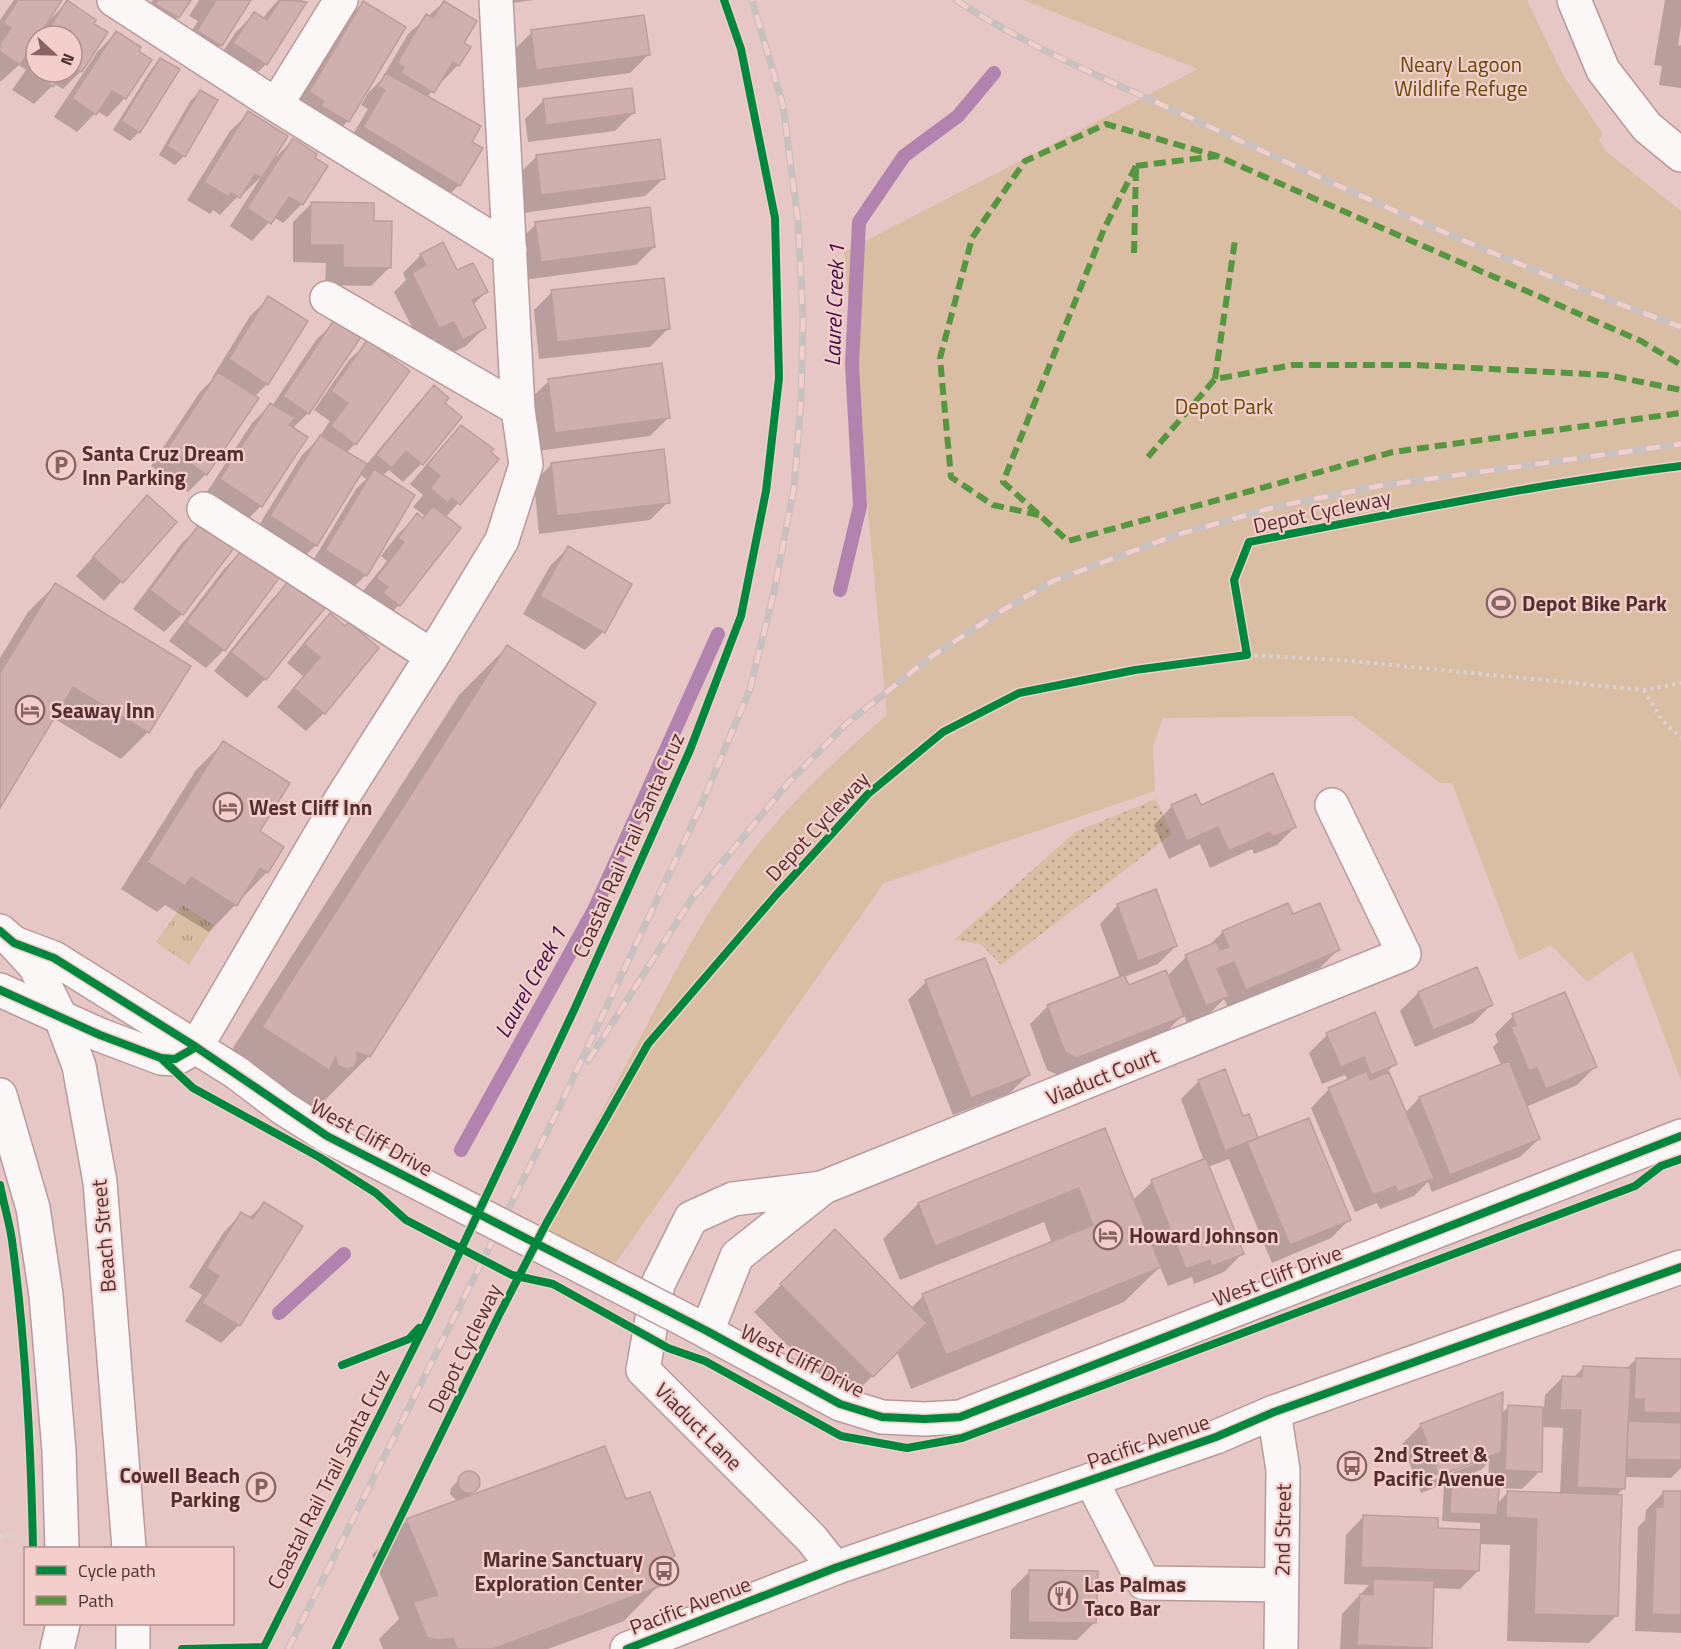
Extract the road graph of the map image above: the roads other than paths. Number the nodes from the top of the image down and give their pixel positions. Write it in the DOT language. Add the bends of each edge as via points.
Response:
graph roads {
  1 [pos="114,0"];
  2 [pos="341,0"];
  3 [pos="496,0"];
  4 [pos="1574,0"];
  5 [pos="276,105"];
  6 [pos="1681,155"];
  7 [pos="510,250"];
  8 [pos="327,298"];
  9 [pos="518,409"];
  10 [pos="204,508"];
  11 [pos="432,656"];
  12 [pos="1332,805"];
  13 [pos="7,937"];
  14 [pos="0,990"];
  15 [pos="61,1018"];
  16 [pos="196,1047"];
  17 [pos="0,1095"];
  18 [pos="1681,1136"];
  19 [pos="824,1187"];
  20 [pos="1681,1267"];
  21 [pos="697,1326"];
  22 [pos="1274,1412"];
  23 [pos="1091,1480"];
  24 [pos="62,1547"];
  25 [pos="129,1547"];
  26 [pos="835,1568"];
  27 [pos="1281,1585"];
  28 [pos="63,1625"];
  29 [pos="133,1625"];
  30 [pos="57,1649"];
  31 [pos="133,1649"];
  32 [pos="627,1649"];
  33 [pos="1281,1649"];
  1 -- 5 [label="street"];
  2 -- 5 [label="street"];
  3 -- 7 [label="street"];
  4 -- 6 [label="street" via="1603,70 1647,127"];
  5 -- 7 [label="street"];
  7 -- 9 [label="street"];
  8 -- 9 [label="street"];
  9 -- 11 [label="street" via="526,465 502,540"];
  10 -- 11 [label="street"];
  11 -- 16 [label="street" via="340,801"];
  12 -- 19 [label="street, Viaduct Court" via="1404,954"];
  13 -- 15 [label="street, Beach Street" via="35,966"];
  13 -- 16 [label="street, West Cliff Drive" via="54,958"];
  14 -- 15 [label="street"];
  15 -- 16 [label="street" via="161,1058 175,1059"];
  15 -- 25 [label="street, Beach Street" via="79,1066 100,1182"];
  16 -- 21 [label="street, West Cliff Drive, bridge" via="327,1136"];
  17 -- 24 [label="street" via="33,1208 46,1295 60,1451"];
  18 -- 21 [label="street, West Cliff Drive" via="960,1417 882,1417 840,1404"];
  19 -- 21 [label="street, Viaduct Court" via="737,1256"];
  19 -- 26 [label="street, Viaduct Lane" via="733,1199 692,1218 658,1284 644,1370 811,1538"];
  20 -- 22 [label="street, Pacific Avenue"];
  22 -- 23 [label="street, Pacific Avenue" via="1216,1437"];
  22 -- 27 [label="street, 2nd Street" via="1283,1470"];
  23 -- 26 [label="street, Pacific Avenue"];
  23 -- 27 [label="street" via="1144,1583"];
  26 -- 32 [label="street, Pacific Avenue"];
  27 -- 33 [label="street, 2nd Street"];
  28 -- 30 [label="street"];
  29 -- 31 [label="street"];
}
